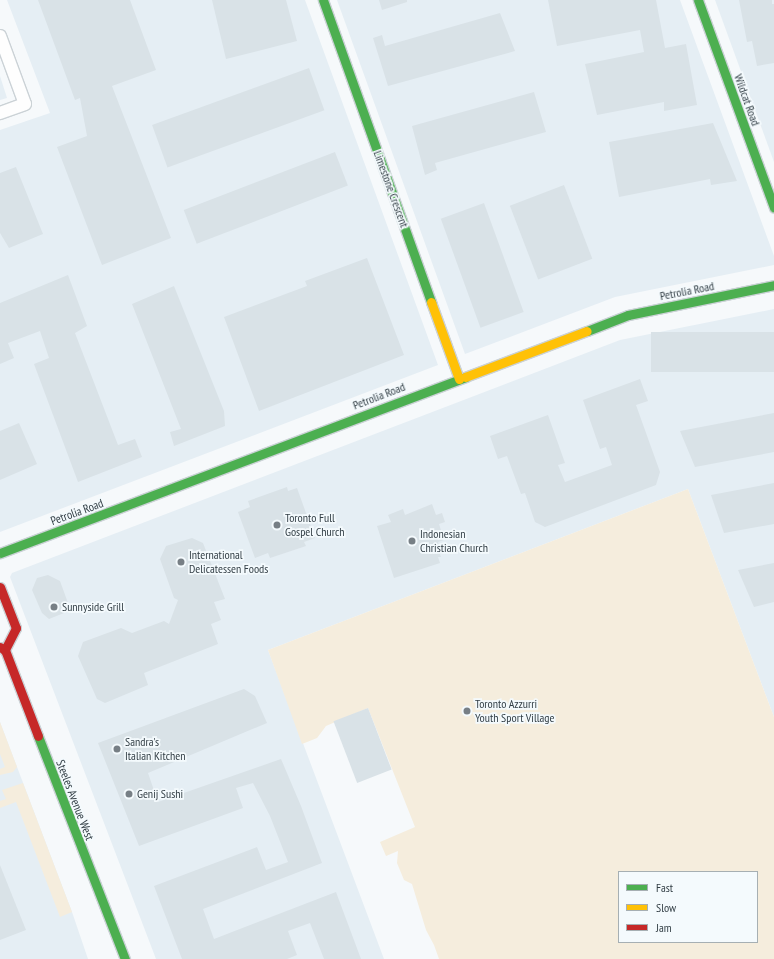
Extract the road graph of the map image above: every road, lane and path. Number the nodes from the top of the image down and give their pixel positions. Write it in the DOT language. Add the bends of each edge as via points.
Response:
graph roads {
  1 [pos="323,0"];
  2 [pos="698,0"];
  3 [pos="0,36"];
  4 [pos="0,113"];
  5 [pos="774,208"];
  6 [pos="774,286"];
  7 [pos="458,379"];
  8 [pos="0,553"];
  9 [pos="0,587"];
  10 [pos="3,648"];
  11 [pos="124,959"];
  1 -- 7 [label="street, Limestone Crescent"];
  2 -- 5 [label="street, Wildcat Road"];
  3 -- 4 [label="street" via="25,104"];
  6 -- 7 [label="street, Petrolia Road" via="628,315"];
  7 -- 8 [label="street, Petrolia Road"];
  9 -- 10 [label="street, Steeles Avenue West" via="16,628"];
  10 -- 11 [label="street, Steeles Avenue West"];
}
